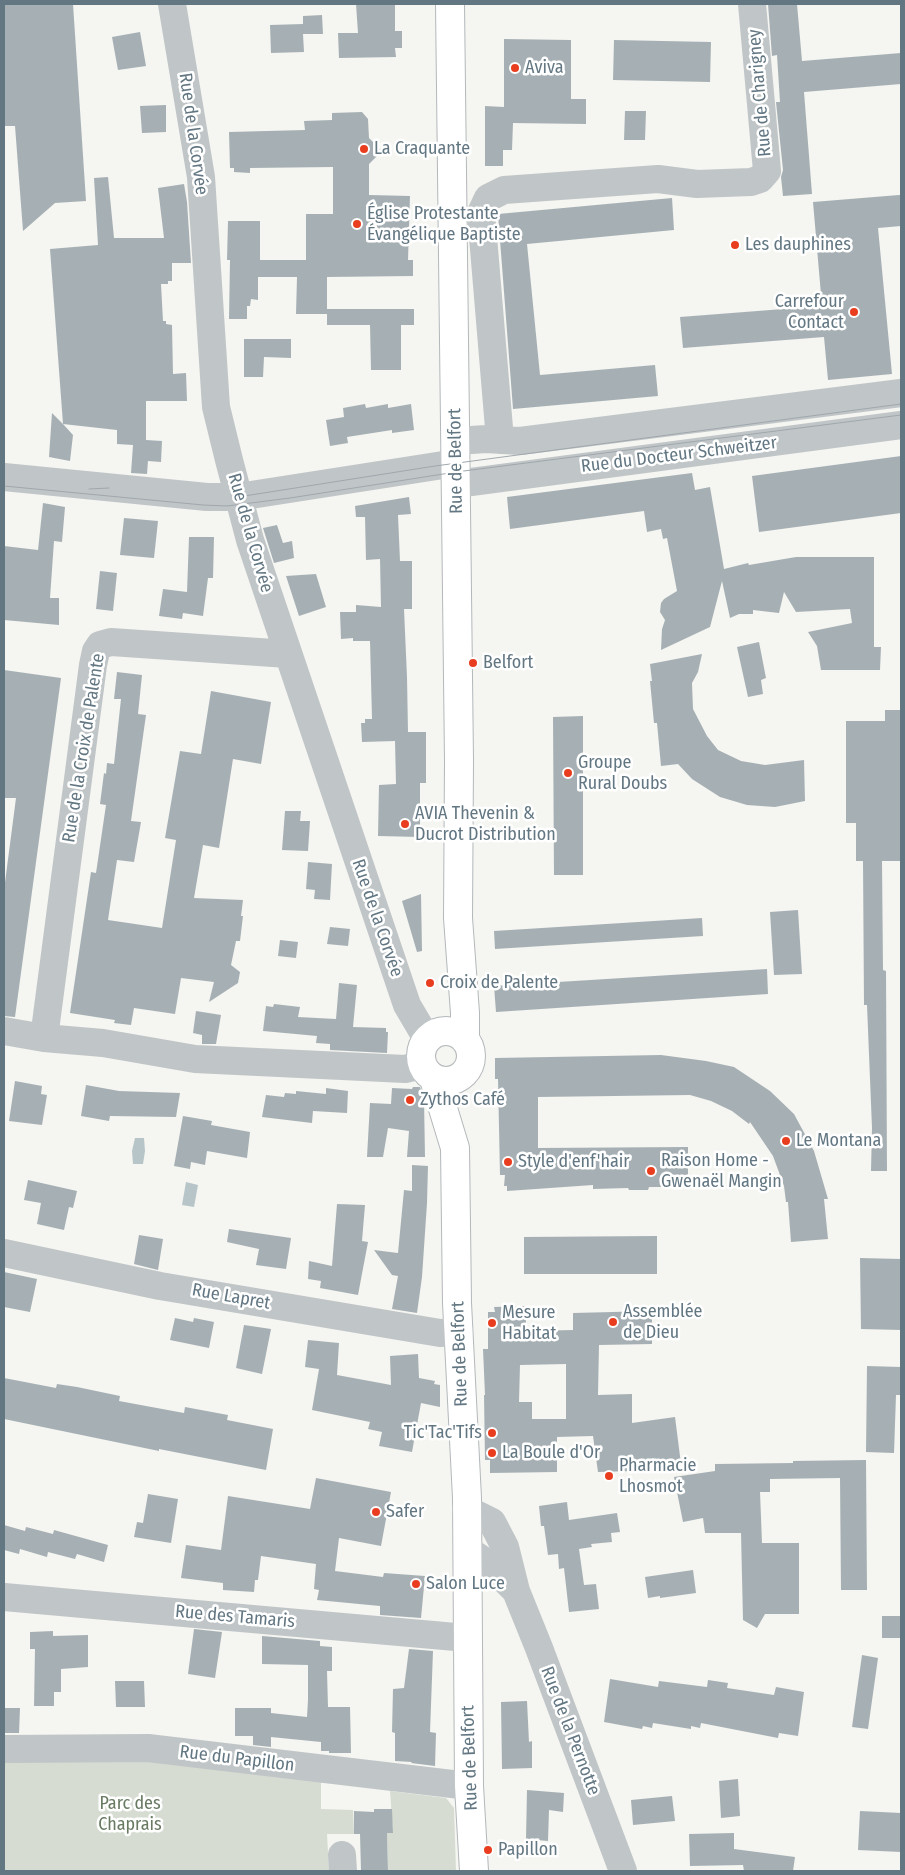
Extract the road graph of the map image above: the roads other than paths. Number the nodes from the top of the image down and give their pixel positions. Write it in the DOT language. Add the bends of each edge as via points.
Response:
graph roads {
  1 [pos="172,4"];
  2 [pos="450,4"];
  3 [pos="752,4"];
  4 [pos="901,393"];
  5 [pos="901,425"];
  6 [pos="500,440"];
  7 [pos="456,463"];
  8 [pos="4,476"];
  9 [pos="238,497"];
  10 [pos="288,654"];
  11 [pos="458,918"];
  12 [pos="4,1031"];
  13 [pos="44,1038"];
  14 [pos="465,1040"];
  15 [pos="429,1054"];
  16 [pos="462,1076"];
  17 [pos="455,1148"];
  18 [pos="4,1253"];
  19 [pos="459,1332"];
  20 [pos="466,1509"];
  21 [pos="468,1550"];
  22 [pos="516,1591"];
  23 [pos="4,1597"];
  24 [pos="467,1638"];
  25 [pos="4,1749"];
  26 [pos="469,1786"];
  27 [pos="474,1871"];
  28 [pos="623,1871"];
  1 -- 9 [label="street, Rue de la Corvée" via="201,177 216,407"];
  2 -- 7 [label="main road, Rue de Belfort"];
  3 -- 6 [label="street, Rue de Charigney" via="766,171 760,179 697,184 658,179 504,190 488,198 481,213"];
  4 -- 6 [label="street, Rue du Docteur Schweitzer" via="529,440"];
  5 -- 7 [label="street, Rue du Docteur Schweitzer"];
  6 -- 7 [label="street, Rue du Docteur Schweitzer"];
  7 -- 9 [label="street"];
  7 -- 11 [label="main road, Rue de Belfort"];
  8 -- 9 [label="street" via="207,497"];
  9 -- 10 [label="street, Rue de la Corvée"];
  10 -- 13 [label="street, Rue de la Croix de Palente" via="112,642 100,645 96,651"];
  10 -- 15 [label="street, Rue de la Corvée" via="407,1005"];
  11 -- 14 [label="main road, Rue de Belfort"];
  11 -- 15 [label="main road, Rue de Belfort" via="450,989"];
  12 -- 13 [label="street"];
  13 -- 15 [label="street" via="103,1043 194,1059 405,1069"];
  14 -- 15 [label="main road" via="458,1034 442,1031"];
  14 -- 16 [label="main road" via="471,1055"];
  15 -- 16 [label="main road" via="440,1081"];
  15 -- 17 [label="main road, Rue de Belfort"];
  16 -- 17 [label="main road" via="463,1101"];
  17 -- 19 [label="main road, Rue de Belfort"];
  18 -- 19 [label="street, Rue Lapret" via="160,1286 431,1332"];
  19 -- 20 [label="main road, Rue de Belfort"];
  20 -- 21 [label="main road, Rue de Belfort"];
  20 -- 22 [label="street, Rue de la Pernotte" via="492,1522 506,1547"];
  21 -- 22 [label="street, Rue de la Pernotte" via="490,1565"];
  21 -- 24 [label="main road, Rue de Belfort"];
  22 -- 28 [label="street, Rue de la Pernotte"];
  23 -- 24 [label="street, Rue des Tamaris"];
  24 -- 26 [label="main road, Rue de Belfort"];
  25 -- 26 [label="street, Rue du Papillon" via="148,1748"];
  26 -- 27 [label="main road, Rue de Belfort"];
}
